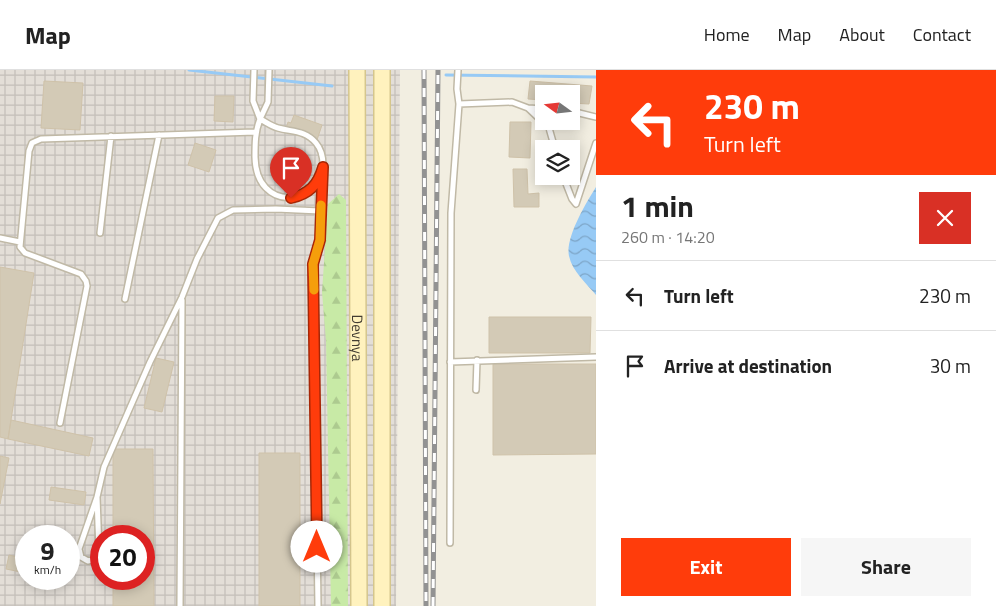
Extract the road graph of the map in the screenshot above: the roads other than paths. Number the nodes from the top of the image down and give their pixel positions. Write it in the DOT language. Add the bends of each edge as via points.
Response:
graph roads {
  1 [pos="254,70"];
  2 [pos="269,70"];
  3 [pos="357,70"];
  4 [pos="382,70"];
  5 [pos="458,70"];
  6 [pos="459,104"];
  7 [pos="528,108"];
  8 [pos="535,108"];
  9 [pos="580,114"];
  10 [pos="596,117"];
  11 [pos="260,119"];
  12 [pos="255,132"];
  13 [pos="159,135"];
  14 [pos="111,136"];
  15 [pos="552,140"];
  16 [pos="596,143"];
  17 [pos="323,167"];
  18 [pos="567,185"];
  19 [pos="320,211"];
  20 [pos="100,233"];
  21 [pos="0,238"];
  22 [pos="20,242"];
  23 [pos="182,297"];
  24 [pos="125,299"];
  25 [pos="596,357"];
  26 [pos="477,360"];
  27 [pos="450,362"];
  28 [pos="476,390"];
  29 [pos="60,423"];
  30 [pos="97,496"];
  31 [pos="450,543"];
  32 [pos="180,606"];
  33 [pos="318,606"];
  34 [pos="360,606"];
  35 [pos="382,606"];
  1 -- 11 [label="lane" via="253,101"];
  2 -- 11 [label="lane" via="268,102"];
  3 -- 34 [label="main road, Devnya"];
  4 -- 35 [label="main road, Devnya"];
  5 -- 6 [label="lane"];
  6 -- 7 [label="lane" via="512,102"];
  6 -- 27 [label="lane" via="452,213"];
  7 -- 8 [label="lane"];
  7 -- 15 [label="lane" via="549,128"];
  9 -- 10 [label="lane"];
  11 -- 12 [label="lane"];
  11 -- 17 [label="lane" via="307,135 320,149"];
  12 -- 13 [label="lane"];
  12 -- 17 [label="lane" via="258,176 269,191 291,198 299,196 313,188"];
  13 -- 14 [label="lane"];
  13 -- 24 [label="lane"];
  14 -- 20 [label="lane"];
  14 -- 22 [label="lane" via="41,139 32,143"];
  16 -- 18 [label="lane" via="576,204"];
  17 -- 19 [label="lane"];
  19 -- 23 [label="lane" via="232,210 218,218"];
  19 -- 33 [label="lane" via="320,240 313,264"];
  21 -- 22 [label="lane"];
  22 -- 29 [label="lane" via="23,252 77,272 86,281"];
  23 -- 30 [label="lane" via="104,467"];
  23 -- 32 [label="lane"];
  25 -- 26 [label="lane"];
  26 -- 27 [label="lane"];
  26 -- 28 [label="lane"];
  27 -- 31 [label="lane"];
  30 -- 30 [label="lane" via="79,549 81,557 88,561 96,559 99,551"];
}
